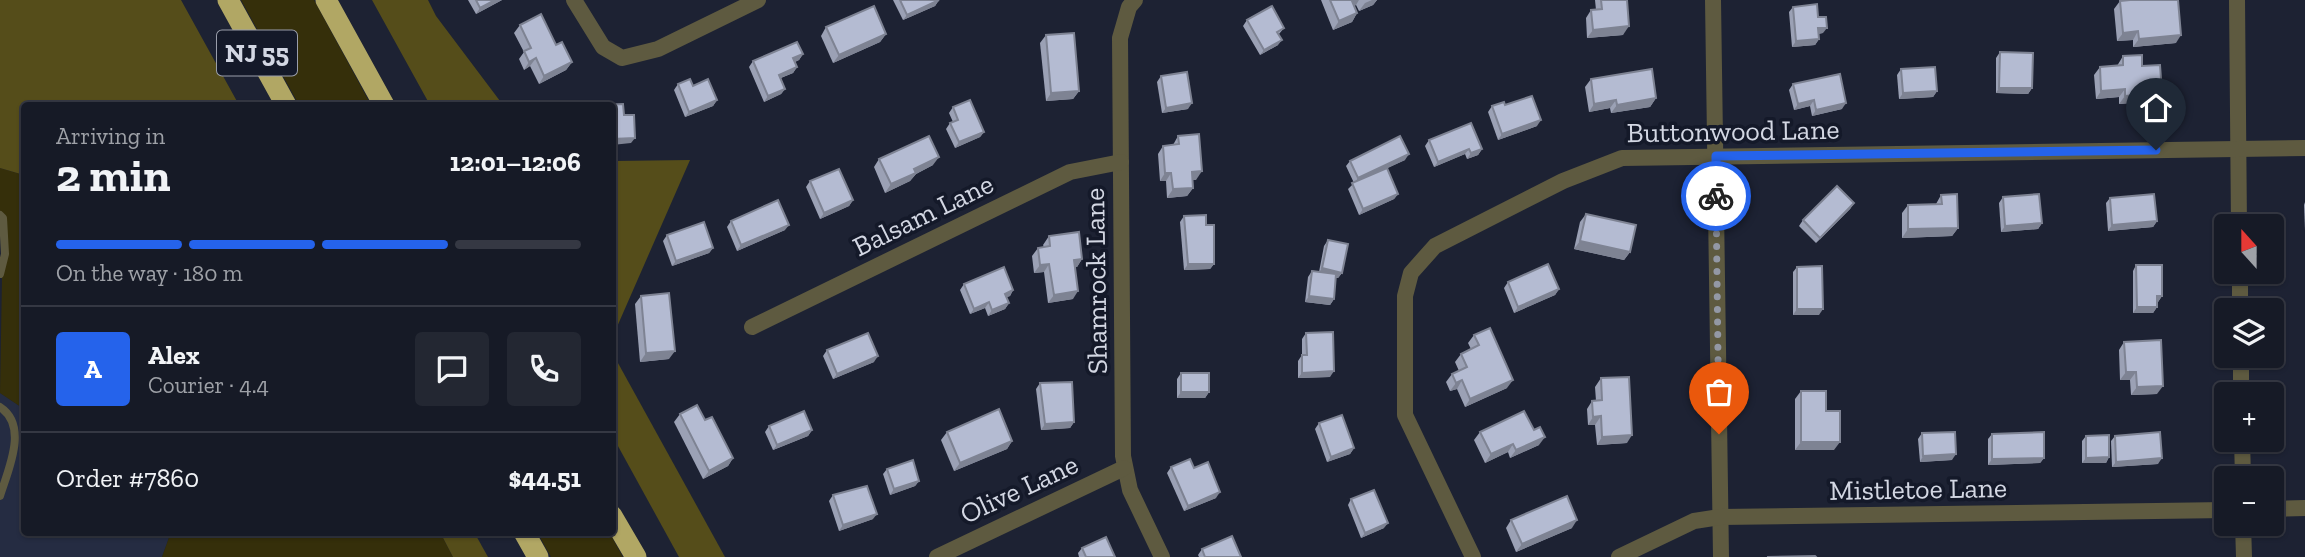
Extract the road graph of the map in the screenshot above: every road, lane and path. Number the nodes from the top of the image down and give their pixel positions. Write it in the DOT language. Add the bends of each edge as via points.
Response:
graph roads {
  1 [pos="226,0"];
  2 [pos="574,0"];
  3 [pos="758,0"];
  4 [pos="1135,0"];
  5 [pos="1713,0"];
  6 [pos="2236,0"];
  7 [pos="328,3"];
  8 [pos="284,102"];
  9 [pos="382,102"];
  10 [pos="2305,148"];
  11 [pos="2238,149"];
  12 [pos="1716,156"];
  13 [pos="1121,162"];
  14 [pos="2239,214"];
  15 [pos="0,215"];
  16 [pos="0,274"];
  17 [pos="752,327"];
  18 [pos="0,407"];
  19 [pos="1124,468"];
  20 [pos="0,496"];
  21 [pos="2305,508"];
  22 [pos="2284,509"];
  23 [pos="2214,510"];
  24 [pos="1720,517"];
  25 [pos="616,523"];
  26 [pos="526,536"];
  27 [pos="2243,536"];
  28 [pos="538,557"];
  29 [pos="636,557"];
  30 [pos="937,557"];
  31 [pos="1162,557"];
  32 [pos="1474,557"];
  33 [pos="1619,557"];
  34 [pos="1721,557"];
  35 [pos="2244,557"];
  1 -- 8 [label="highway, NJ 55"];
  2 -- 3 [label="street" via="603,47 622,58 658,49"];
  4 -- 13 [label="street, Shamrock Lane" via="1120,38"];
  5 -- 12 [label="street"];
  6 -- 11 [label="street"];
  7 -- 9 [label="highway, NJ 55"];
  10 -- 11 [label="street, Buttonwood Lane"];
  11 -- 12 [label="street, Buttonwood Lane"];
  11 -- 14 [label="street"];
  12 -- 24 [label="street"];
  12 -- 32 [label="street, Buttonwood Lane" via="1610,160 1435,246 1411,273 1405,296 1405,415"];
  13 -- 17 [label="street, Balsam Lane" via="1070,172"];
  13 -- 19 [label="street, Shamrock Lane"];
  15 -- 16 [label="lane" via="5,254"];
  18 -- 20 [label="lane" via="13,421 16,433"];
  19 -- 30 [label="street, Olive Lane"];
  19 -- 31 [label="street, Shamrock Lane"];
  21 -- 22 [label="street"];
  23 -- 24 [label="street, Mistletoe Lane"];
  24 -- 33 [label="street, Mistletoe Lane" via="1695,521"];
  24 -- 34 [label="street"];
  25 -- 29 [label="highway"];
  26 -- 28 [label="highway"];
  27 -- 35 [label="street"];
}
